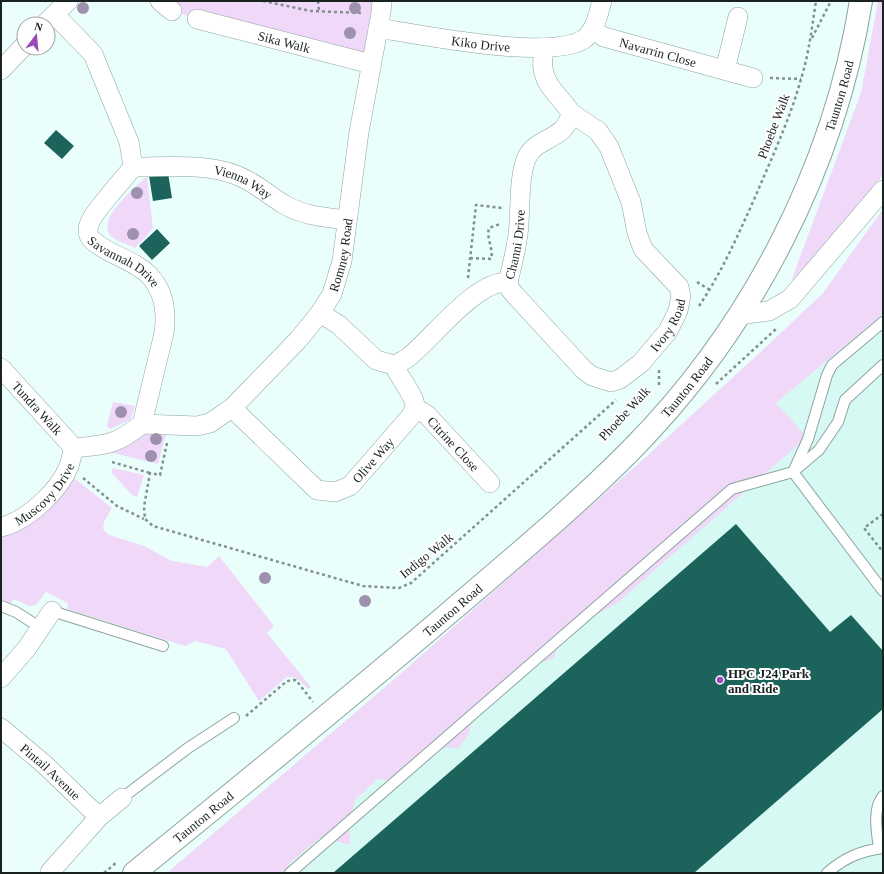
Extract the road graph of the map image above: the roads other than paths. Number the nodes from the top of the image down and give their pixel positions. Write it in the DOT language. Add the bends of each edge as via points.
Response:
graph roads {
  1 [pos="68,1"];
  2 [pos="602,1"];
  3 [pos="861,1"];
  4 [pos="380,14"];
  5 [pos="53,16"];
  6 [pos="738,17"];
  7 [pos="197,19"];
  8 [pos="56,24"];
  9 [pos="588,34"];
  10 [pos="544,49"];
  11 [pos="16,54"];
  12 [pos="371,64"];
  13 [pos="2,67"];
  14 [pos="725,70"];
  15 [pos="753,78"];
  16 [pos="571,114"];
  17 [pos="133,167"];
  18 [pos="883,190"];
  19 [pos="347,220"];
  20 [pos="508,282"];
  21 [pos="320,313"];
  22 [pos="739,315"];
  23 [pos="883,322"];
  24 [pos="394,365"];
  25 [pos="883,365"];
  26 [pos="1,368"];
  27 [pos="232,408"];
  28 [pos="415,408"];
  29 [pos="142,424"];
  30 [pos="74,448"];
  31 [pos="793,472"];
  32 [pos="490,483"];
  33 [pos="1,527"];
  34 [pos="883,590"];
  35 [pos="1,606"];
  36 [pos="52,611"];
  37 [pos="41,628"];
  38 [pos="163,646"];
  39 [pos="1,678"];
  40 [pos="234,718"];
  41 [pos="1,728"];
  42 [pos="883,796"];
  43 [pos="122,798"];
  44 [pos="99,817"];
  45 [pos="881,848"];
  46 [pos="50,872"];
  47 [pos="134,873"];
  48 [pos="290,873"];
  49 [pos="827,873"];
  1 -- 5 [label="street"];
  2 -- 9 [label="street"];
  3 -- 22 [label="main road, Taunton Road" via="840,95 821,152 800,204 771,262"];
  4 -- 10 [label="street, Kiko Drive" via="465,41"];
  4 -- 12 [label="street, Romney Road"];
  6 -- 14 [label="street"];
  7 -- 12 [label="street, Sika Walk"];
  8 -- 17 [label="street" via="93,54 129,142"];
  9 -- 10 [label="street, Kiko Drive" via="568,45"];
  9 -- 14 [label="street, Navarrin Close"];
  10 -- 16 [label="street" via="542,67 546,80"];
  11 -- 13 [label="street"];
  12 -- 19 [label="street, Romney Road"];
  14 -- 15 [label="street, Navarrin Close"];
  16 -- 20 [label="street, Channi Drive" via="568,124 559,134 538,145 527,157 523,172 518,234"];
  16 -- 20 [label="street, Ivory Road" via="598,131 609,147 631,202 643,249 679,287 681,296 678,311 668,331 641,363 620,379 602,381 592,376 570,356 515,295"];
  17 -- 19 [label="street, Vienna Way" via="206,169 235,174 254,182 285,205 304,214"];
  17 -- 29 [label="street, Savannah Drive" via="95,212 88,231 91,239 149,275 162,297 166,320 164,333"];
  18 -- 22 [label="street" via="790,299 769,311"];
  19 -- 21 [label="street, Romney Road" via="337,281"];
  20 -- 24 [label="street, Channi Drive" via="494,284 472,297 409,357"];
  21 -- 24 [label="street" via="339,325 376,360"];
  21 -- 27 [label="street, Romney Road" via="298,340"];
  22 -- 47 [label="main road, Taunton Road" via="709,360 673,405 633,448 548,528 334,712"];
  23 -- 31 [label="lane" via="832,365 808,439"];
  24 -- 28 [label="street" via="414,400"];
  25 -- 31 [label="lane" via="845,400 838,422 819,450"];
  26 -- 30 [label="street, Tundra Walk"];
  27 -- 28 [label="street, Olive Way" via="317,490 335,492 350,486 411,416"];
  27 -- 29 [label="street, Romney Road" via="210,423 197,426"];
  28 -- 32 [label="street, Citrine Close" via="427,415"];
  29 -- 30 [label="street" via="130,434 106,446"];
  30 -- 33 [label="street, Muscovy Drive" via="69,466 62,478 36,507 11,525"];
  31 -- 34 [label="lane"];
  31 -- 48 [label="lane" via="732,489"];
  35 -- 37 [label="lane"];
  36 -- 37 [label="street"];
  36 -- 38 [label="lane"];
  37 -- 39 [label="street"];
  40 -- 43 [label="lane" via="188,748"];
  41 -- 44 [label="street, Pintail Avenue" via="44,764"];
  42 -- 45 [label="lane" via="876,818"];
  43 -- 44 [label="street"];
  44 -- 46 [label="street"];
  45 -- 49 [label="lane" via="863,850 842,860"];
}
